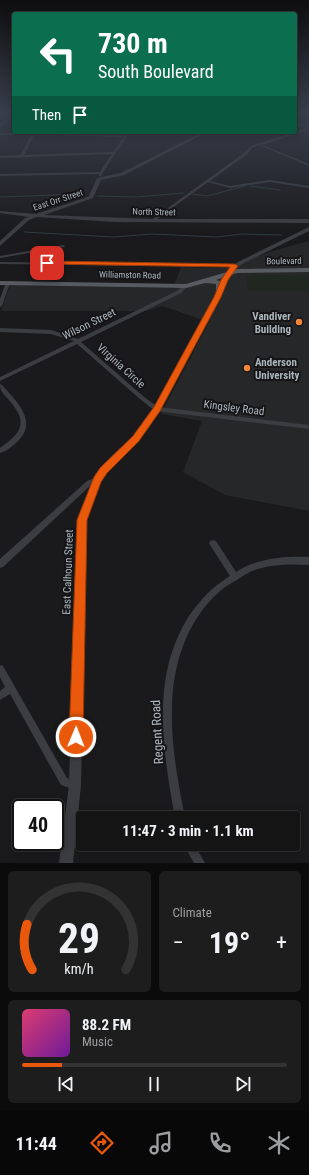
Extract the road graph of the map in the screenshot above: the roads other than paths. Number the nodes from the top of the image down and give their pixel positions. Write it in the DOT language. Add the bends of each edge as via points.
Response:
graph roads {
  1 [pos="24,153"];
  2 [pos="106,153"];
  3 [pos="114,153"];
  4 [pos="163,153"];
  5 [pos="246,153"];
  6 [pos="281,153"];
  7 [pos="22,156"];
  8 [pos="0,157"];
  9 [pos="309,165"];
  10 [pos="101,173"];
  11 [pos="0,175"];
  12 [pos="99,180"];
  13 [pos="207,181"];
  14 [pos="309,187"];
  15 [pos="0,212"];
  16 [pos="35,216"];
  17 [pos="152,220"];
  18 [pos="309,221"];
  19 [pos="309,229"];
  20 [pos="0,243"];
  21 [pos="63,246"];
  22 [pos="0,257"];
  23 [pos="0,262"];
  24 [pos="238,264"];
  25 [pos="258,270"];
  26 [pos="309,270"];
  27 [pos="248,271"];
  28 [pos="229,273"];
  29 [pos="204,281"];
  30 [pos="0,283"];
  31 [pos="8,283"];
  32 [pos="186,286"];
  33 [pos="220,290"];
  34 [pos="0,306"];
  35 [pos="0,330"];
  36 [pos="78,341"];
  37 [pos="0,379"];
  38 [pos="0,386"];
  39 [pos="157,409"];
  40 [pos="309,427"];
  41 [pos="0,451"];
  42 [pos="97,480"];
  43 [pos="213,543"];
  44 [pos="309,561"];
  45 [pos="0,564"];
  46 [pos="235,577"];
  47 [pos="0,669"];
  48 [pos="6,685"];
  49 [pos="0,696"];
  50 [pos="75,785"];
  51 [pos="179,811"];
  52 [pos="69,842"];
  53 [pos="76,842"];
  54 [pos="192,851"];
  55 [pos="66,863"];
  56 [pos="200,863"];
  1 -- 7 [label="street"];
  2 -- 7 [label="street"];
  3 -- 10 [label="street"];
  4 -- 12 [label="street" via="122,174"];
  5 -- 13 [label="street"];
  6 -- 9 [label="street"];
  7 -- 8 [label="street"];
  10 -- 11 [label="street"];
  10 -- 12 [label="street"];
  12 -- 16 [label="street, East Orr Street" via="91,197"];
  13 -- 14 [label="street" via="230,187 270,181"];
  13 -- 17 [label="street"];
  15 -- 16 [label="street, North Street"];
  16 -- 17 [label="street, North Street"];
  16 -- 20 [label="street, East Orr Street" via="21,223"];
  17 -- 18 [label="street, North Street"];
  19 -- 24 [label="street, East Calhoun Street"];
  21 -- 22 [label="street"];
  23 -- 24 [label="street"];
  24 -- 27 [label="main road"];
  24 -- 28 [label="street, East Calhoun Street"];
  25 -- 26 [label="main road, Boulevard"];
  25 -- 27 [label="main road, Williamston Road"];
  27 -- 28 [label="main road, Williamston Road"];
  28 -- 29 [label="main road, Williamston Road"];
  28 -- 33 [label="street, East Calhoun Street"];
  29 -- 32 [label="main road, Williamston Road"];
  29 -- 33 [label="main road" via="216,281 220,284"];
  30 -- 31 [label="main road, Williamston Road"];
  31 -- 32 [label="main road, Williamston Road"];
  31 -- 34 [label="street"];
  32 -- 36 [label="street, Wilson Street" via="179,292"];
  33 -- 39 [label="street, East Calhoun Street"];
  35 -- 36 [label="street, Virginia Circle" via="51,332"];
  36 -- 37 [label="street, Wilson Street"];
  36 -- 39 [label="street, Virginia Circle"];
  38 -- 41 [label="street" via="24,417 24,426 19,436"];
  39 -- 40 [label="street, Kingsley Road"];
  39 -- 42 [label="street, East Calhoun Street" via="136,438 103,470"];
  42 -- 45 [label="street" via="89,483"];
  42 -- 50 [label="street, East Calhoun Street" via="82,520"];
  43 -- 46 [label="street"];
  44 -- 46 [label="street, Regent Road" via="257,565"];
  46 -- 51 [label="street, Regent Road" via="215,588 192,617 179,642 170,675 167,720"];
  47 -- 48 [label="street"];
  48 -- 49 [label="street"];
  48 -- 50 [label="street" via="64,782"];
  50 -- 52 [label="street, East Calhoun Street"];
  52 -- 53 [label="street"];
  52 -- 55 [label="street, East Calhoun Street"];
  54 -- 56 [label="street"];
}
